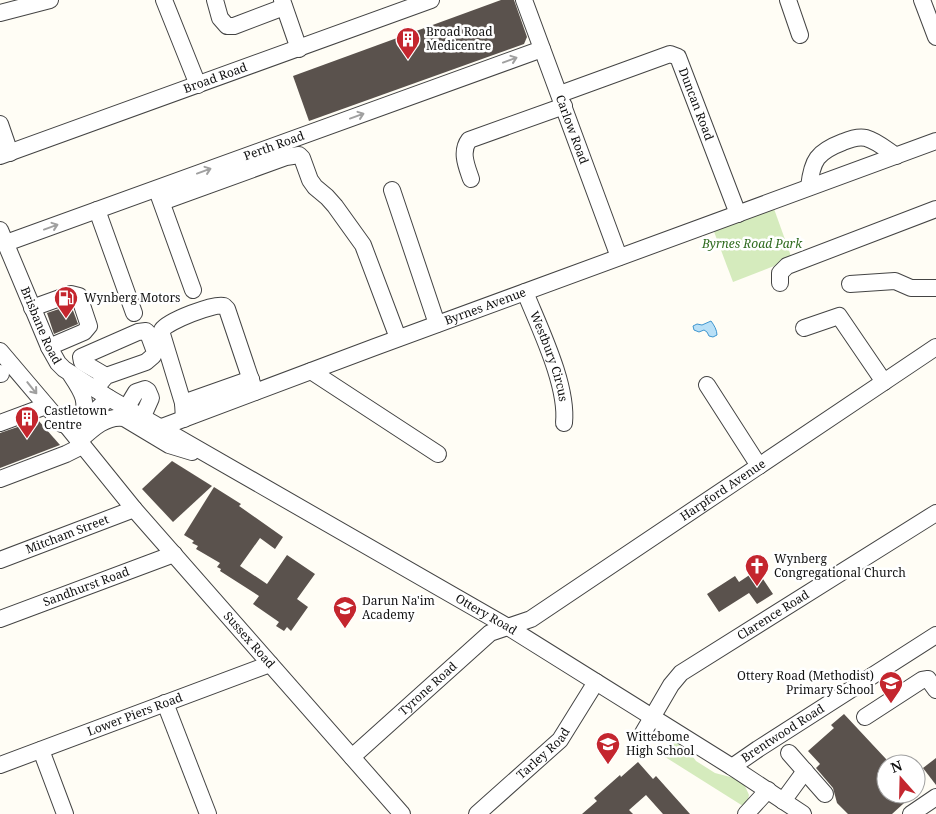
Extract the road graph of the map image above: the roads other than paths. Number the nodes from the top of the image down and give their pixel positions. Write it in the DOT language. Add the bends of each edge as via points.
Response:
graph roads {
  1 [pos="50,0"];
  2 [pos="164,0"];
  3 [pos="215,0"];
  4 [pos="431,0"];
  5 [pos="524,0"];
  6 [pos="788,0"];
  7 [pos="922,0"];
  8 [pos="289,2"];
  9 [pos="395,6"];
  10 [pos="3,8"];
  11 [pos="800,34"];
  12 [pos="936,37"];
  13 [pos="303,47"];
  14 [pos="542,48"];
  15 [pos="198,86"];
  16 [pos="562,100"];
  17 [pos="0,124"];
  18 [pos="936,141"];
  19 [pos="5,154"];
  20 [pos="896,156"];
  21 [pos="471,179"];
  22 [pos="809,187"];
  23 [pos="392,190"];
  24 [pos="159,195"];
  25 [pos="936,209"];
  26 [pos="97,210"];
  27 [pos="738,214"];
  28 [pos="3,237"];
  29 [pos="618,257"];
  30 [pos="780,283"];
  31 [pos="850,284"];
  32 [pos="936,288"];
  33 [pos="193,290"];
  34 [pos="525,292"];
  35 [pos="32,308"];
  36 [pos="134,313"];
  37 [pos="437,324"];
  38 [pos="804,328"];
  39 [pos="398,338"];
  40 [pos="49,347"];
  41 [pos="936,347"];
  42 [pos="0,351"];
  43 [pos="311,371"];
  44 [pos="4,373"];
  45 [pos="70,374"];
  46 [pos="106,376"];
  47 [pos="884,382"];
  48 [pos="253,385"];
  49 [pos="707,385"];
  50 [pos="95,389"];
  51 [pos="109,398"];
  52 [pos="46,406"];
  53 [pos="127,407"];
  54 [pos="184,411"];
  55 [pos="139,420"];
  56 [pos="73,423"];
  57 [pos="564,423"];
  58 [pos="0,424"];
  59 [pos="162,427"];
  60 [pos="82,446"];
  61 [pos="207,453"];
  62 [pos="438,454"];
  63 [pos="759,466"];
  64 [pos="0,479"];
  65 [pos="134,509"];
  66 [pos="936,513"];
  67 [pos="174,554"];
  68 [pos="0,560"];
  69 [pos="0,619"];
  70 [pos="508,627"];
  71 [pos="936,635"];
  72 [pos="270,664"];
  73 [pos="596,682"];
  74 [pos="936,690"];
  75 [pos="166,703"];
  76 [pos="652,717"];
  77 [pos="865,717"];
  78 [pos="643,733"];
  79 [pos="41,750"];
  80 [pos="789,753"];
  81 [pos="352,757"];
  82 [pos="0,765"];
  83 [pos="732,767"];
  84 [pos="805,771"];
  85 [pos="768,790"];
  86 [pos="824,794"];
  87 [pos="936,797"];
  88 [pos="783,801"];
  89 [pos="395,812"];
  90 [pos="65,814"];
  91 [pos="208,814"];
  92 [pos="477,814"];
  93 [pos="746,814"];
  94 [pos="803,814"];
  95 [pos="911,814"];
  1 -- 10 [label="street"];
  2 -- 15 [label="street"];
  3 -- 8 [label="street" via="220,18 227,26 234,26"];
  4 -- 9 [label="street, Broad Road"];
  5 -- 14 [label="street, Carlow Road"];
  6 -- 11 [label="street"];
  7 -- 12 [label="street"];
  8 -- 13 [label="street"];
  9 -- 13 [label="street, Broad Road"];
  13 -- 15 [label="street, Broad Road"];
  14 -- 16 [label="street, Carlow Road"];
  24 -- 14 [label="street, Perth Road, one-way"];
  15 -- 19 [label="street, Broad Road"];
  16 -- 21 [label="street, Duncan Road" via="469,140 464,153"];
  16 -- 27 [label="street, Duncan Road" via="670,54 678,57"];
  16 -- 29 [label="street, Carlow Road"];
  17 -- 19 [label="street"];
  18 -- 20 [label="street, Byrnes Avenue"];
  20 -- 22 [label="street, Byrnes Avenue"];
  20 -- 22 [label="street" via="871,140 853,138 820,153 811,172"];
  22 -- 27 [label="street, Byrnes Avenue"];
  23 -- 37 [label="street"];
  24 -- 26 [label="street, Perth Road"];
  24 -- 33 [label="street"];
  24 -- 39 [label="street" via="299,155 310,180 345,219 362,245"];
  25 -- 30 [label="street" via="787,266 780,273"];
  28 -- 26 [label="street, Perth Road, one-way"];
  26 -- 36 [label="street"];
  27 -- 29 [label="street, Byrnes Avenue"];
  28 -- 35 [label="street, Brisbane Road"];
  29 -- 34 [label="street, Byrnes Avenue"];
  31 -- 32 [label="street" via="894,281 911,288"];
  34 -- 37 [label="street, Byrnes Avenue"];
  34 -- 57 [label="street, Westbury Circus" via="560,382"];
  35 -- 40 [label="street, Brisbane Road"];
  35 -- 40 [label="street" via="71,294 79,296 89,326 84,332"];
  37 -- 39 [label="street, Byrnes Avenue"];
  38 -- 47 [label="street" via="839,316"];
  39 -- 43 [label="street, Byrnes Avenue"];
  40 -- 45 [label="street, Brisbane Road"];
  41 -- 47 [label="street, Harpford Avenue"];
  42 -- 44 [label="street, Sussex Road"];
  43 -- 48 [label="street, Byrnes Avenue"];
  43 -- 62 [label="street"];
  44 -- 52 [label="street, Sussex Road, one-way"];
  45 -- 50 [label="street, Brisbane Road"];
  45 -- 56 [label="street" via="80,388 85,413"];
  46 -- 50 [label="street"];
  47 -- 63 [label="street, Harpford Avenue"];
  48 -- 54 [label="street, Byrnes Avenue"];
  48 -- 54 [label="street" via="227,309 215,305 168,323 162,330"];
  49 -- 63 [label="street"];
  50 -- 51 [label="street, Brisbane Road"];
  51 -- 53 [label="street, Ottery Road"];
  51 -- 56 [label="street"];
  52 -- 56 [label="street, Sussex Road" via="58,422"];
  52 -- 58 [label="street"];
  53 -- 55 [label="street, Ottery Road"];
  53 -- 55 [label="street" via="136,392 148,391 151,398"];
  54 -- 59 [label="street, Byrnes Avenue"];
  55 -- 59 [label="street, Ottery Road"];
  55 -- 60 [label="street" via="114,418 98,426"];
  55 -- 61 [label="street" via="177,448"];
  56 -- 60 [label="street, Sussex Road"];
  59 -- 61 [label="street, Ottery Road"];
  60 -- 64 [label="street"];
  60 -- 65 [label="street, Sussex Road"];
  61 -- 70 [label="street, Ottery Road"];
  63 -- 70 [label="street, Harpford Avenue" via="531,619"];
  65 -- 67 [label="street, Sussex Road"];
  65 -- 68 [label="street, Mitcham Street"];
  66 -- 76 [label="street, Clarence Road" via="682,672"];
  67 -- 69 [label="street, Sandhurst Road"];
  67 -- 72 [label="street, Sussex Road"];
  70 -- 73 [label="street, Ottery Road"];
  70 -- 81 [label="street, Tyrone Road" via="490,633"];
  71 -- 83 [label="street, Brentwood Road"];
  72 -- 75 [label="street, Lower Piers Road"];
  72 -- 81 [label="street, Sussex Road"];
  73 -- 76 [label="street, Ottery Road"];
  73 -- 92 [label="street, Tarley Road" via="560,740"];
  74 -- 77 [label="street" via="928,679 922,680"];
  75 -- 79 [label="street, Lower Piers Road"];
  75 -- 91 [label="street"];
  76 -- 78 [label="street, Clarence Road"];
  76 -- 83 [label="street, Ottery Road"];
  79 -- 82 [label="street, Lower Piers Road"];
  79 -- 90 [label="street"];
  80 -- 84 [label="street"];
  81 -- 89 [label="street, Sussex Road"];
  83 -- 85 [label="street, Ottery Road"];
  84 -- 86 [label="street"];
  84 -- 88 [label="street"];
  85 -- 88 [label="street, Ottery Road"];
  85 -- 93 [label="street"];
  87 -- 95 [label="street"];
  88 -- 94 [label="street, Ottery Road"];
}
